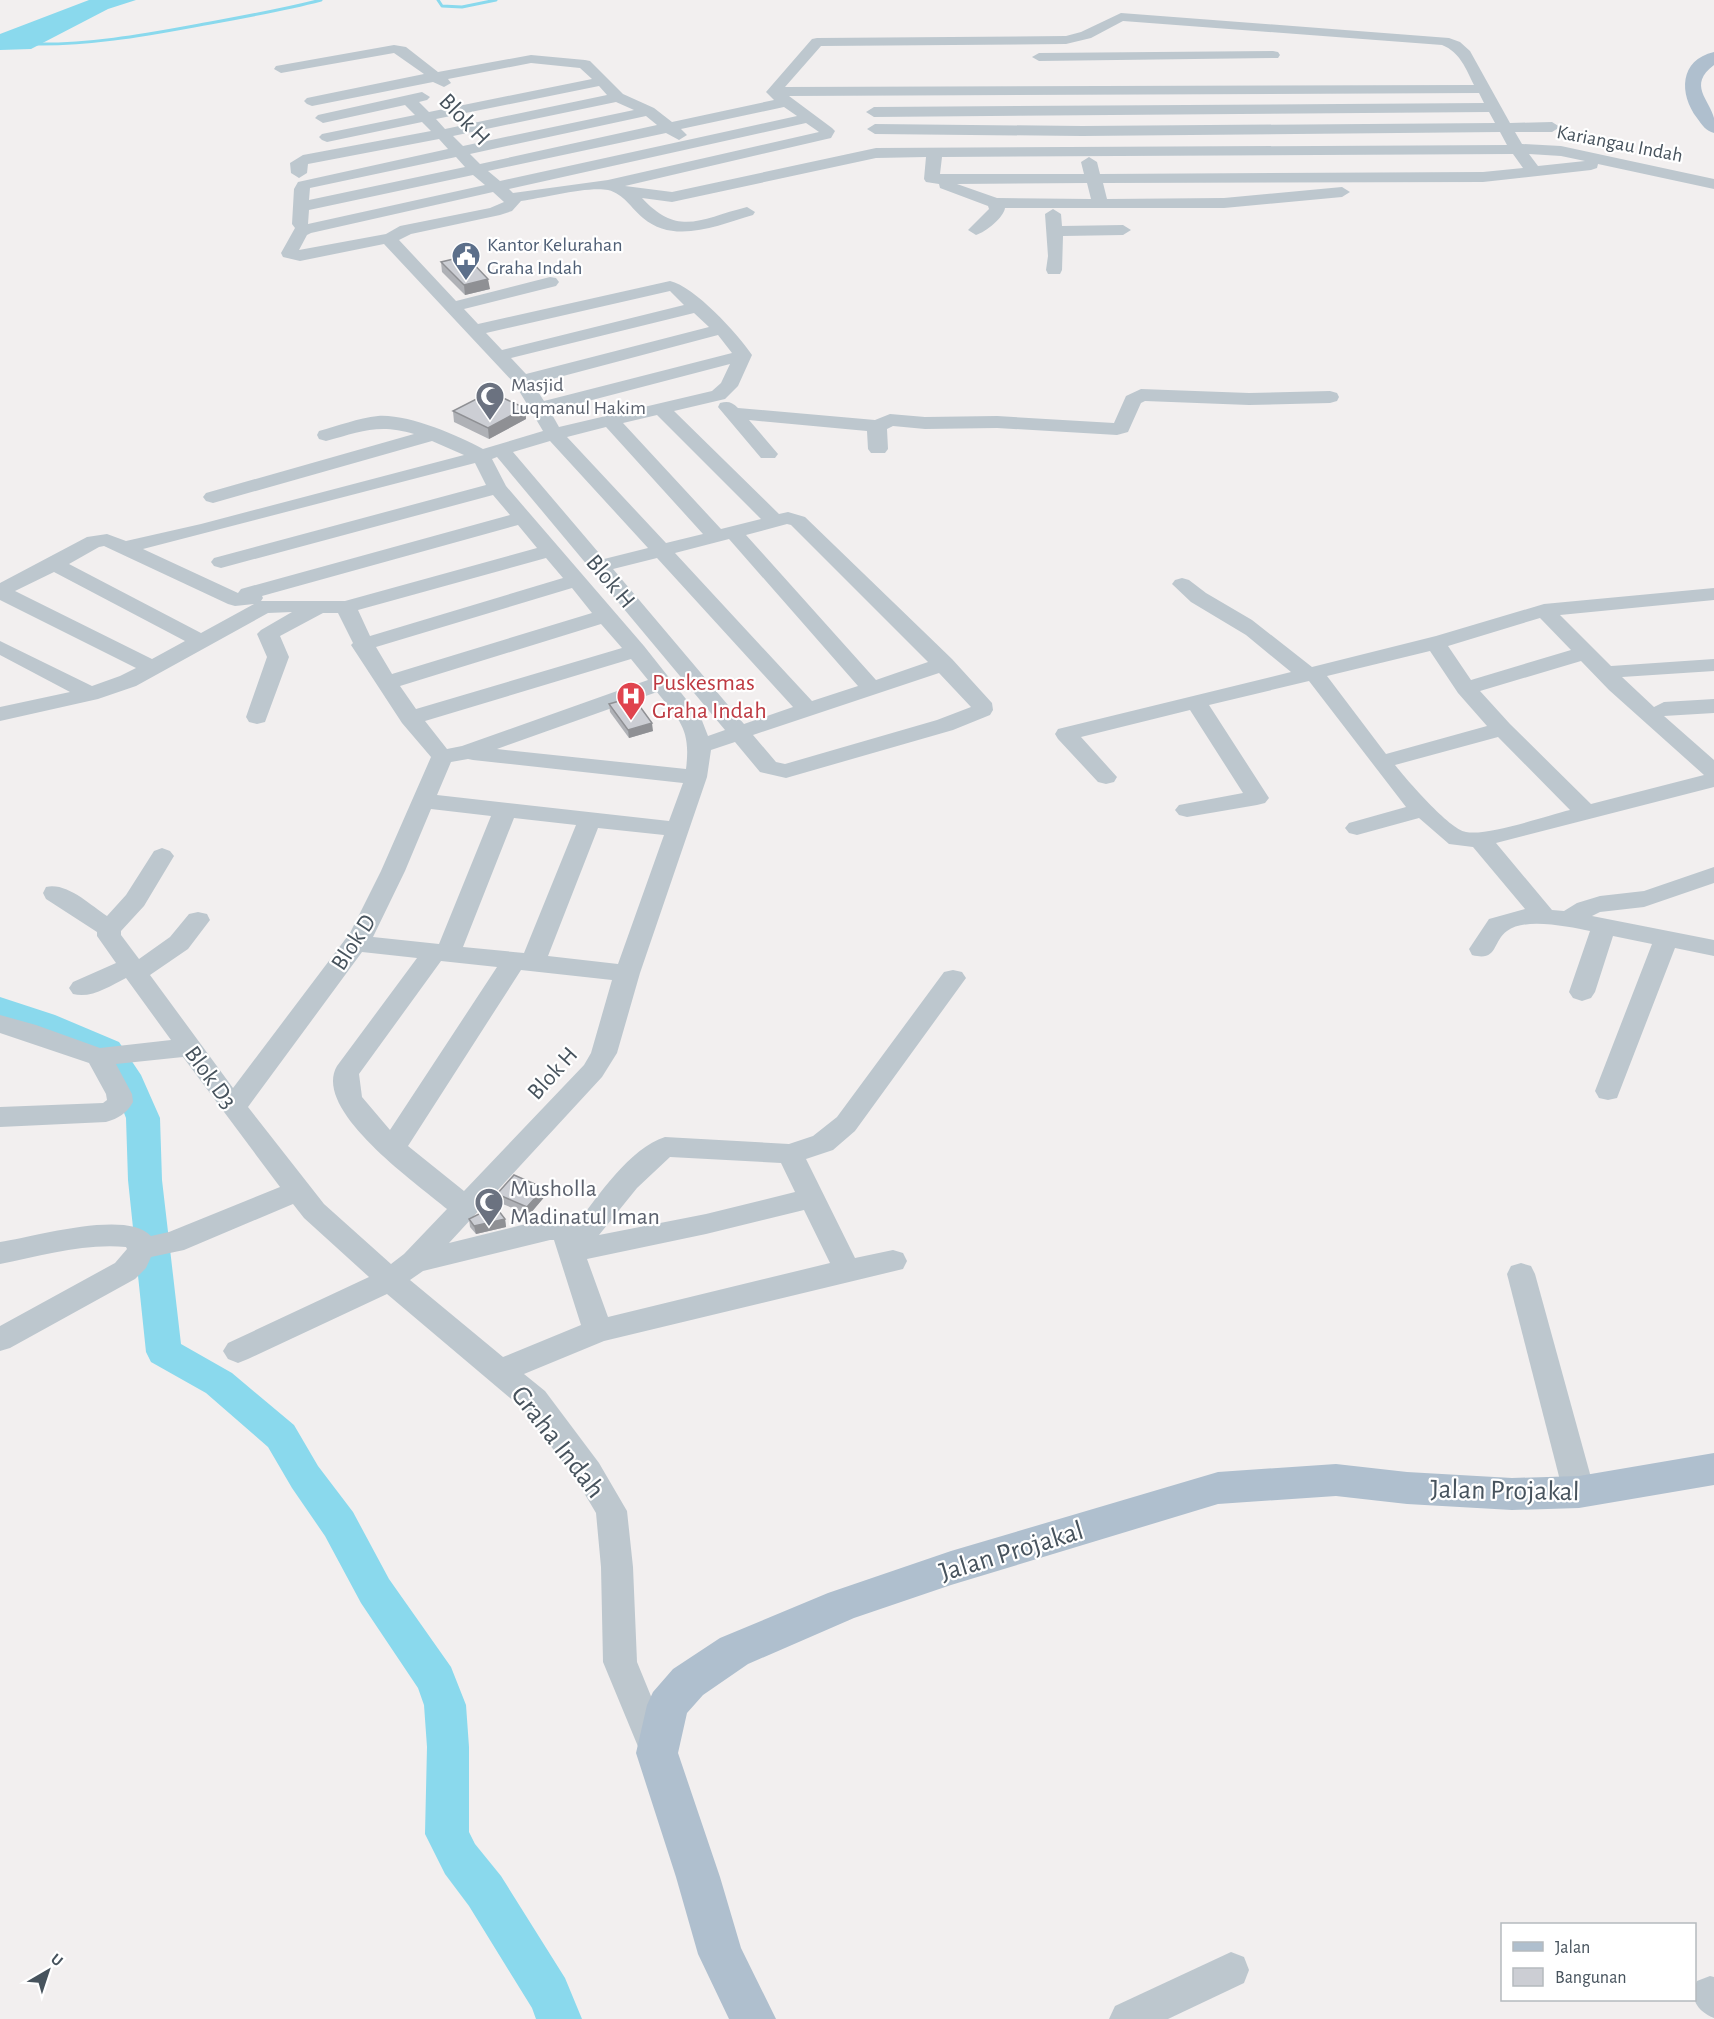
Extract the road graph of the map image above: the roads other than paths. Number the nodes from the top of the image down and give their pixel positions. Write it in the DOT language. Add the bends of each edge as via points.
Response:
graph roads {
  1 [pos="1262,27"];
  2 [pos="1273,55"];
  3 [pos="1023,57"];
  4 [pos="1069,57"];
  5 [pos="1714,57"];
  6 [pos="803,58"];
  7 [pos="826,58"];
  8 [pos="418,62"];
  9 [pos="585,64"];
  10 [pos="395,67"];
  11 [pos="281,69"];
  12 [pos="1476,71"];
  13 [pos="1454,72"];
  14 [pos="541,74"];
  15 [pos="438,76"];
  16 [pos="788,76"];
  17 [pos="812,76"];
  18 [pos="603,81"];
  19 [pos="1484,89"];
  20 [pos="1072,91"];
  21 [pos="1286,91"];
  22 [pos="876,93"];
  23 [pos="618,97"];
  24 [pos="780,97"];
  25 [pos="312,100"];
  26 [pos="409,100"];
  27 [pos="1495,107"];
  28 [pos="1292,110"];
  29 [pos="650,111"];
  30 [pos="1076,111"];
  31 [pos="874,112"];
  32 [pos="323,118"];
  33 [pos="426,118"];
  34 [pos="809,118"];
  35 [pos="1552,127"];
  36 [pos="1714,127"];
  37 [pos="669,128"];
  38 [pos="1299,128"];
  39 [pos="1505,128"];
  40 [pos="875,129"];
  41 [pos="1082,130"];
  42 [pos="442,134"];
  43 [pos="327,137"];
  44 [pos="688,143"];
  45 [pos="1517,149"];
  46 [pos="458,151"];
  47 [pos="1351,151"];
  48 [pos="1088,152"];
  49 [pos="1306,152"];
  50 [pos="876,153"];
  51 [pos="934,153"];
  52 [pos="710,161"];
  53 [pos="1616,163"];
  54 [pos="476,169"];
  55 [pos="1534,171"];
  56 [pos="299,172"];
  57 [pos="1092,178"];
  58 [pos="1362,178"];
  59 [pos="932,179"];
  60 [pos="737,184"];
  61 [pos="1714,184"];
  62 [pos="608,185"];
  63 [pos="627,192"];
  64 [pos="504,193"];
  65 [pos="995,203"];
  66 [pos="1138,203"];
  67 [pos="1100,204"];
  68 [pos="1052,205"];
  69 [pos="300,207"];
  70 [pos="747,212"];
  71 [pos="1142,225"];
  72 [pos="975,230"];
  73 [pos="1054,231"];
  74 [pos="1095,231"];
  75 [pos="1123,231"];
  76 [pos="300,232"];
  77 [pos="391,238"];
  78 [pos="550,282"];
  79 [pos="453,307"];
  80 [pos="696,307"];
  81 [pos="722,329"];
  82 [pos="475,330"];
  83 [pos="743,355"];
  84 [pos="499,356"];
  85 [pos="522,381"];
  86 [pos="718,395"];
  87 [pos="1330,397"];
  88 [pos="540,408"];
  89 [pos="661,409"];
  90 [pos="731,413"];
  91 [pos="611,422"];
  92 [pos="878,426"];
  93 [pos="554,434"];
  94 [pos="326,435"];
  95 [pos="431,435"];
  96 [pos="878,449"];
  97 [pos="491,453"];
  98 [pos="768,454"];
  99 [pos="497,488"];
  100 [pos="213,497"];
  101 [pos="523,518"];
  102 [pos="775,521"];
  103 [pos="204,529"];
  104 [pos="725,535"];
  105 [pos="126,548"];
  106 [pos="551,550"];
  107 [pos="660,551"];
  108 [pos="221,562"];
  109 [pos="54,564"];
  110 [pos="598,567"];
  111 [pos="574,581"];
  112 [pos="1182,584"];
  113 [pos="0,591"];
  114 [pos="1714,594"];
  115 [pos="255,599"];
  116 [pos="318,607"];
  117 [pos="346,608"];
  118 [pos="1544,610"];
  119 [pos="604,616"];
  120 [pos="201,641"];
  121 [pos="1435,643"];
  122 [pos="362,645"];
  123 [pos="0,647"];
  124 [pos="636,651"];
  125 [pos="1586,653"];
  126 [pos="944,664"];
  127 [pos="1714,665"];
  128 [pos="153,668"];
  129 [pos="1618,671"];
  130 [pos="1312,674"];
  131 [pos="387,683"];
  132 [pos="661,683"];
  133 [pos="872,688"];
  134 [pos="1466,688"];
  135 [pos="90,694"];
  136 [pos="1196,702"];
  137 [pos="1714,706"];
  138 [pos="807,708"];
  139 [pos="1664,709"];
  140 [pos="4,710"];
  141 [pos="257,717"];
  142 [pos="410,718"];
  143 [pos="1502,729"];
  144 [pos="738,733"];
  145 [pos="700,746"];
  146 [pos="1714,746"];
  147 [pos="1688,747"];
  148 [pos="467,752"];
  149 [pos="442,757"];
  150 [pos="1381,762"];
  151 [pos="1714,772"];
  152 [pos="696,777"];
  153 [pos="1106,777"];
  154 [pos="1714,780"];
  155 [pos="423,801"];
  156 [pos="1424,809"];
  157 [pos="1187,810"];
  158 [pos="504,811"];
  159 [pos="1587,813"];
  160 [pos="590,819"];
  161 [pos="1357,828"];
  162 [pos="678,829"];
  163 [pos="1480,840"];
  164 [pos="162,856"];
  165 [pos="1714,875"];
  166 [pos="55,893"];
  167 [pos="1544,916"];
  168 [pos="198,920"];
  169 [pos="1568,920"];
  170 [pos="1604,927"];
  171 [pos="109,929"];
  172 [pos="1666,940"];
  173 [pos="356,943"];
  174 [pos="1714,948"];
  175 [pos="1481,950"];
  176 [pos="441,953"];
  177 [pos="524,962"];
  178 [pos="133,969"];
  179 [pos="627,973"];
  180 [pos="953,978"];
  181 [pos="82,988"];
  182 [pos="1582,992"];
  183 [pos="0,1024"];
  184 [pos="188,1047"];
  185 [pos="112,1056"];
  186 [pos="1608,1091"];
  187 [pos="233,1107"];
  188 [pos="0,1117"];
  189 [pos="393,1147"];
  190 [pos="790,1154"];
  191 [pos="297,1191"];
  192 [pos="811,1198"];
  193 [pos="464,1207"];
  194 [pos="154,1246"];
  195 [pos="570,1252"];
  196 [pos="0,1253"];
  197 [pos="893,1261"];
  198 [pos="414,1262"];
  199 [pos="847,1270"];
  200 [pos="1521,1274"];
  201 [pos="390,1280"];
  202 [pos="598,1331"];
  203 [pos="0,1340"];
  204 [pos="238,1351"];
  205 [pos="501,1371"];
  206 [pos="1714,1469"];
  207 [pos="1579,1492"];
  208 [pos="657,1754"];
  209 [pos="1231,1970"];
  210 [pos="753,2019"];
  211 [pos="1128,2019"];
  1 -- 2 [label="street"];
  1 -- 6 [label="street" via="1121,17 1086,35 1065,40 821,42 815,43"];
  1 -- 12 [label="street" via="1444,41 1465,54"];
  2 -- 4 [label="street"];
  2 -- 21 [label="street"];
  3 -- 4 [label="street"];
  4 -- 20 [label="street"];
  5 -- 36 [label="main road" via="1701,65 1691,86 1696,102"];
  6 -- 7 [label="street"];
  6 -- 16 [label="street"];
  8 -- 10 [label="street"];
  8 -- 11 [label="street" via="401,50 387,49"];
  8 -- 15 [label="street"];
  9 -- 14 [label="street"];
  9 -- 15 [label="street" via="531,59"];
  9 -- 18 [label="street"];
  12 -- 13 [label="street"];
  12 -- 19 [label="street"];
  15 -- 25 [label="street"];
  15 -- 26 [label="street" via="453,91"];
  16 -- 17 [label="street"];
  16 -- 24 [label="street"];
  18 -- 23 [label="street"];
  18 -- 33 [label="street"];
  19 -- 21 [label="street"];
  19 -- 27 [label="street"];
  20 -- 21 [label="street"];
  20 -- 22 [label="street"];
  20 -- 30 [label="street"];
  21 -- 28 [label="street"];
  22 -- 24 [label="street"];
  22 -- 31 [label="street"];
  23 -- 29 [label="street"];
  23 -- 42 [label="street"];
  24 -- 34 [label="street"];
  24 -- 37 [label="street"];
  26 -- 32 [label="street"];
  26 -- 33 [label="street, Blok H"];
  27 -- 28 [label="street"];
  27 -- 39 [label="street"];
  28 -- 30 [label="street"];
  28 -- 38 [label="street"];
  29 -- 37 [label="street"];
  29 -- 46 [label="street"];
  30 -- 31 [label="street"];
  30 -- 41 [label="street"];
  31 -- 40 [label="street"];
  33 -- 42 [label="street, Blok H"];
  33 -- 43 [label="street"];
  34 -- 44 [label="street"];
  34 -- 52 [label="street" via="827,131 826,135"];
  35 -- 39 [label="street"];
  37 -- 44 [label="street"];
  37 -- 54 [label="street"];
  38 -- 39 [label="street"];
  38 -- 41 [label="street"];
  38 -- 49 [label="street"];
  39 -- 45 [label="street"];
  40 -- 41 [label="street"];
  40 -- 50 [label="street"];
  41 -- 48 [label="street"];
  42 -- 46 [label="street, Blok H"];
  42 -- 56 [label="street" via="303,160 298,163"];
  44 -- 52 [label="street"];
  44 -- 64 [label="street"];
  45 -- 47 [label="street, Kariangau Indah"];
  45 -- 53 [label="street, Kariangau Indah" via="1561,151"];
  45 -- 55 [label="street"];
  46 -- 54 [label="street, Blok H"];
  46 -- 69 [label="street" via="304,185"];
  47 -- 49 [label="street, Kariangau Indah"];
  47 -- 58 [label="street"];
  48 -- 49 [label="street, Kariangau Indah"];
  48 -- 51 [label="street, Kariangau Indah"];
  48 -- 57 [label="street"];
  50 -- 51 [label="street, Kariangau Indah"];
  50 -- 60 [label="street, Kariangau Indah"];
  51 -- 59 [label="street"];
  52 -- 60 [label="street"];
  52 -- 62 [label="street"];
  53 -- 55 [label="street"];
  53 -- 61 [label="street, Kariangau Indah"];
  54 -- 64 [label="street, Blok H"];
  54 -- 69 [label="street"];
  55 -- 58 [label="street" via="1483,177"];
  57 -- 58 [label="street"];
  57 -- 59 [label="street"];
  57 -- 67 [label="street"];
  58 -- 66 [label="street" via="1367,189 1224,203"];
  59 -- 65 [label="street"];
  60 -- 63 [label="street, Kariangau Indah" via="672,197"];
  62 -- 63 [label="street"];
  62 -- 64 [label="street"];
  63 -- 70 [label="street" via="647,213 672,227"];
  64 -- 76 [label="street"];
  64 -- 77 [label="street" via="514,202 506,208 406,230"];
  65 -- 68 [label="street"];
  65 -- 72 [label="street" via="998,210"];
  66 -- 67 [label="street"];
  66 -- 71 [label="street"];
  67 -- 68 [label="street"];
  68 -- 73 [label="street"];
  69 -- 76 [label="street"];
  73 -- 74 [label="street"];
  73 -- 74 [label="street" via="1055,263"];
  74 -- 75 [label="street"];
  76 -- 77 [label="street" via="290,249 293,256"];
  77 -- 79 [label="street"];
  78 -- 79 [label="street"];
  79 -- 82 [label="street"];
  80 -- 81 [label="street"];
  80 -- 82 [label="street" via="675,288 664,286"];
  80 -- 84 [label="street"];
  81 -- 83 [label="street"];
  81 -- 85 [label="street"];
  82 -- 84 [label="street"];
  83 -- 86 [label="street" via="729,386"];
  83 -- 88 [label="street"];
  84 -- 85 [label="street"];
  85 -- 88 [label="street"];
  86 -- 89 [label="street"];
  86 -- 90 [label="street"];
  87 -- 92 [label="street" via="1141,395 1133,400 1121,428 1117,429 890,420"];
  88 -- 93 [label="street"];
  89 -- 91 [label="street"];
  89 -- 102 [label="street"];
  90 -- 92 [label="street"];
  90 -- 98 [label="street"];
  91 -- 93 [label="street"];
  91 -- 104 [label="street"];
  92 -- 96 [label="street"];
  93 -- 97 [label="street"];
  93 -- 107 [label="street"];
  94 -- 95 [label="street" via="377,422 403,424"];
  95 -- 97 [label="street"];
  95 -- 100 [label="street"];
  97 -- 99 [label="street, Blok H"];
  97 -- 103 [label="street"];
  97 -- 110 [label="street"];
  99 -- 101 [label="street, Blok H"];
  99 -- 108 [label="street"];
  101 -- 106 [label="street, Blok H"];
  101 -- 115 [label="street"];
  102 -- 104 [label="street"];
  102 -- 126 [label="street" via="798,521"];
  103 -- 105 [label="street"];
  103 -- 108 [label="street"];
  104 -- 107 [label="street"];
  104 -- 133 [label="street"];
  105 -- 109 [label="street" via="100,540"];
  105 -- 115 [label="street" via="235,600"];
  106 -- 111 [label="street, Blok H"];
  106 -- 117 [label="street"];
  107 -- 110 [label="street"];
  107 -- 138 [label="street"];
  108 -- 115 [label="street"];
  109 -- 113 [label="street"];
  109 -- 120 [label="street"];
  110 -- 144 [label="street"];
  111 -- 119 [label="street, Blok H"];
  111 -- 122 [label="street"];
  112 -- 130 [label="street"];
  113 -- 128 [label="street"];
  114 -- 118 [label="street"];
  115 -- 116 [label="street"];
  115 -- 120 [label="street"];
  116 -- 117 [label="street"];
  116 -- 141 [label="street" via="268,634 278,657"];
  117 -- 122 [label="street"];
  118 -- 121 [label="street"];
  118 -- 125 [label="street"];
  119 -- 124 [label="street, Blok H"];
  119 -- 131 [label="street"];
  120 -- 128 [label="street"];
  121 -- 130 [label="street"];
  121 -- 134 [label="street"];
  122 -- 131 [label="street"];
  123 -- 135 [label="street"];
  124 -- 132 [label="street, Blok H"];
  124 -- 142 [label="street"];
  125 -- 134 [label="street"];
  125 -- 147 [label="street"];
  126 -- 133 [label="street"];
  126 -- 144 [label="street" via="981,703 982,710 945,725 786,771 768,767"];
  127 -- 129 [label="street"];
  128 -- 135 [label="street"];
  130 -- 136 [label="street"];
  130 -- 150 [label="street"];
  131 -- 142 [label="street"];
  132 -- 145 [label="street, Blok H" via="693,723"];
  132 -- 148 [label="street"];
  133 -- 138 [label="street"];
  134 -- 143 [label="street"];
  135 -- 140 [label="street"];
  136 -- 153 [label="street" via="1066,734"];
  136 -- 157 [label="street" via="1257,798"];
  137 -- 139 [label="street"];
  138 -- 144 [label="street"];
  142 -- 149 [label="street"];
  143 -- 150 [label="street"];
  143 -- 159 [label="street"];
  144 -- 145 [label="street"];
  145 -- 152 [label="street, Blok H"];
  146 -- 147 [label="street"];
  147 -- 151 [label="street"];
  148 -- 149 [label="street"];
  148 -- 152 [label="street"];
  149 -- 155 [label="street, Blok D"];
  150 -- 156 [label="street"];
  152 -- 162 [label="street, Blok H"];
  154 -- 159 [label="street"];
  155 -- 158 [label="street"];
  155 -- 173 [label="street, Blok D"];
  156 -- 161 [label="street"];
  156 -- 163 [label="street" via="1457,839"];
  158 -- 160 [label="street"];
  158 -- 176 [label="street"];
  159 -- 163 [label="street"];
  160 -- 162 [label="street"];
  160 -- 177 [label="street"];
  162 -- 179 [label="street, Blok H"];
  163 -- 167 [label="street"];
  164 -- 171 [label="street" via="135,900"];
  165 -- 169 [label="street" via="1634,901 1603,902"];
  166 -- 171 [label="street"];
  167 -- 169 [label="street"];
  167 -- 175 [label="street" via="1498,925"];
  168 -- 178 [label="street" via="179,943"];
  169 -- 170 [label="street"];
  170 -- 172 [label="street"];
  170 -- 182 [label="street"];
  171 -- 178 [label="street, Blok D3" via="109,936"];
  172 -- 174 [label="street"];
  172 -- 186 [label="street"];
  173 -- 176 [label="street"];
  173 -- 187 [label="street, Blok D"];
  176 -- 177 [label="street"];
  176 -- 189 [label="street" via="346,1073 348,1098"];
  177 -- 179 [label="street"];
  177 -- 189 [label="street"];
  178 -- 181 [label="street"];
  178 -- 184 [label="street, Blok D3"];
  179 -- 193 [label="street, Blok H" via="604,1053 593,1071"];
  180 -- 190 [label="street" via="846,1124 823,1143"];
  183 -- 185 [label="street"];
  184 -- 185 [label="street"];
  184 -- 187 [label="street, Blok D3"];
  185 -- 188 [label="street" via="120,1102 115,1108 106,1112"];
  187 -- 191 [label="street, Blok D3"];
  189 -- 193 [label="street"];
  190 -- 192 [label="street"];
  190 -- 195 [label="street" via="665,1147 635,1173"];
  191 -- 194 [label="street"];
  191 -- 201 [label="street, Blok D3"];
  192 -- 195 [label="street"];
  192 -- 199 [label="street"];
  193 -- 198 [label="street, Blok H"];
  194 -- 196 [label="street" via="136,1237 115,1234"];
  194 -- 203 [label="street" via="125,1271"];
  195 -- 198 [label="street" via="566,1232 550,1229"];
  195 -- 202 [label="street"];
  197 -- 199 [label="street"];
  198 -- 201 [label="street"];
  199 -- 202 [label="street"];
  200 -- 207 [label="street"];
  201 -- 204 [label="street"];
  201 -- 205 [label="street, Graha Indah"];
  202 -- 205 [label="street"];
  205 -- 208 [label="street, Graha Indah" via="534,1400 612,1511 620,1662"];
  206 -- 207 [label="main road, Jalan Projakal"];
  207 -- 208 [label="main road, Jalan Projakal" via="1512,1494 1336,1480 1207,1491 929,1575 842,1605 734,1651 688,1682 668,1705"];
  208 -- 210 [label="main road" via="720,1954"];
  209 -- 211 [label="street"];
}
